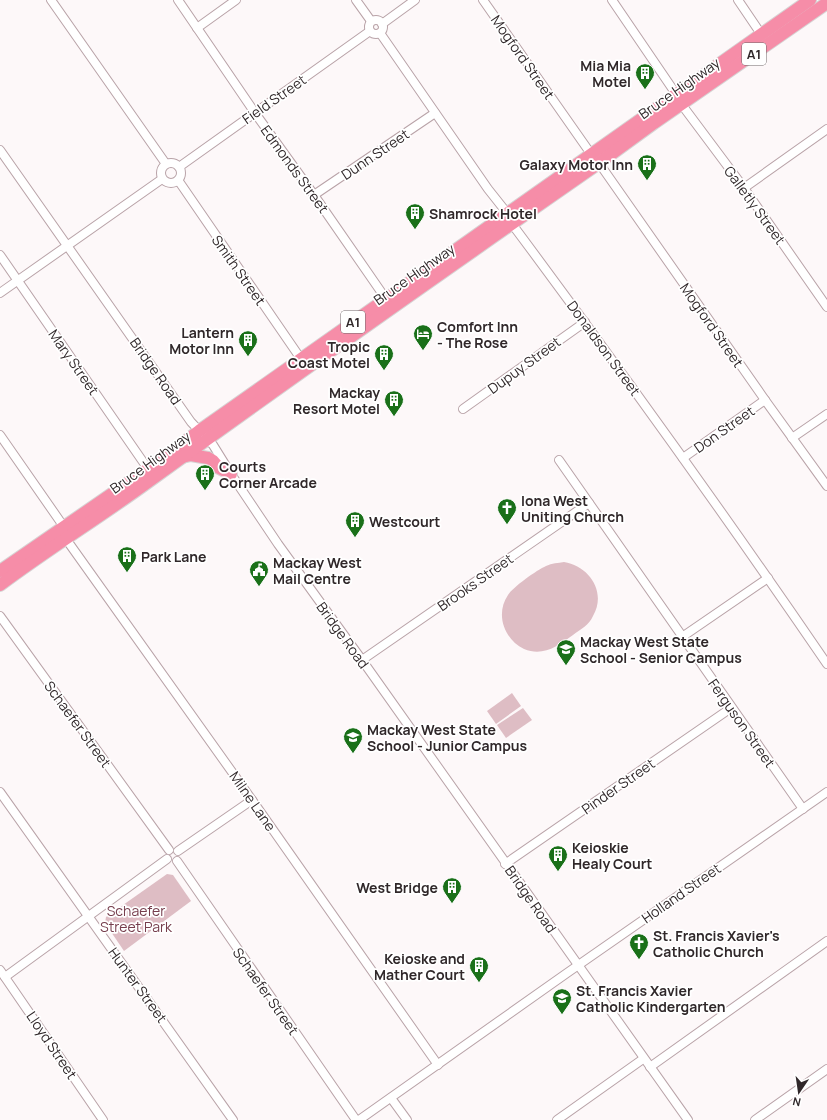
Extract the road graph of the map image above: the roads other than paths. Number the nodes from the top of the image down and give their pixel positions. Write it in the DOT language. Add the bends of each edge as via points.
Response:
graph roads {
  1 [pos="51,0"];
  2 [pos="178,0"];
  3 [pos="236,0"];
  4 [pos="356,0"];
  5 [pos="415,0"];
  6 [pos="483,0"];
  7 [pos="612,0"];
  8 [pos="738,0"];
  9 [pos="810,0"];
  10 [pos="827,3"];
  11 [pos="372,21"];
  12 [pos="382,24"];
  13 [pos="197,28"];
  14 [pos="370,31"];
  15 [pos="380,33"];
  16 [pos="761,34"];
  17 [pos="679,99"];
  18 [pos="255,113"];
  19 [pos="436,113"];
  20 [pos="827,129"];
  21 [pos="0,150"];
  22 [pos="595,158"];
  23 [pos="166,164"];
  24 [pos="179,168"];
  25 [pos="162,179"];
  26 [pos="178,180"];
  27 [pos="744,188"];
  28 [pos="314,195"];
  29 [pos="510,219"];
  30 [pos="68,245"];
  31 [pos="0,255"];
  32 [pos="18,280"];
  33 [pos="0,292"];
  34 [pos="386,299"];
  35 [pos="827,307"];
  36 [pos="585,322"];
  37 [pos="301,359"];
  38 [pos="765,400"];
  39 [pos="463,409"];
  40 [pos="827,414"];
  41 [pos="0,435"];
  42 [pos="203,435"];
  43 [pos="792,438"];
  44 [pos="182,457"];
  45 [pos="683,458"];
  46 [pos="558,460"];
  47 [pos="148,469"];
  48 [pos="231,474"];
  49 [pos="827,486"];
  50 [pos="588,503"];
  51 [pos="65,533"];
  52 [pos="0,571"];
  53 [pos="768,578"];
  54 [pos="0,585"];
  55 [pos="0,616"];
  56 [pos="682,637"];
  57 [pos="362,660"];
  58 [pos="827,664"];
  59 [pos="731,708"];
  60 [pos="0,792"];
  61 [pos="827,792"];
  62 [pos="252,800"];
  63 [pos="803,809"];
  64 [pos="173,851"];
  65 [pos="167,859"];
  66 [pos="177,862"];
  67 [pos="506,864"];
  68 [pos="88,916"];
  69 [pos="827,941"];
  70 [pos="578,965"];
  71 [pos="2,973"];
  72 [pos="643,1059"];
  73 [pos="438,1065"];
  74 [pos="650,1067"];
  75 [pos="827,1069"];
  76 [pos="391,1098"];
  77 [pos="103,1120"];
  78 [pos="233,1120"];
  79 [pos="356,1120"];
  80 [pos="359,1120"];
  81 [pos="407,1120"];
  82 [pos="557,1120"];
  83 [pos="688,1120"];
  84 [pos="754,1120"];
  1 -- 23 [label="street"];
  2 -- 13 [label="street, Edmonds Street"];
  3 -- 13 [label="street"];
  4 -- 11 [label="street"];
  5 -- 12 [label="street"];
  6 -- 22 [label="street, Mogford Street"];
  7 -- 17 [label="street, Galletly Street"];
  8 -- 16 [label="street"];
  9 -- 16 [label="highway, Bruce Highway / A1"];
  10 -- 17 [label="highway, Bruce Highway / A1"];
  11 -- 12 [label="street" via="377,20"];
  11 -- 14 [label="street" via="368,26"];
  12 -- 15 [label="street"];
  13 -- 18 [label="street, Edmonds Street"];
  14 -- 15 [label="street"];
  14 -- 18 [label="street, Field Street"];
  15 -- 19 [label="street, Donaldson Street"];
  16 -- 17 [label="highway, Bruce Highway / A1"];
  17 -- 22 [label="highway, Bruce Highway / A1" via="654,123"];
  17 -- 27 [label="street, Galletly Street"];
  18 -- 24 [label="street, Field Street"];
  18 -- 28 [label="street, Edmonds Street"];
  19 -- 28 [label="street, Dunn Street"];
  19 -- 29 [label="street, Donaldson Street"];
  20 -- 27 [label="street"];
  21 -- 30 [label="street, Bridge Road"];
  22 -- 29 [label="highway, Bruce Highway / A1"];
  22 -- 38 [label="street, Mogford Street"];
  23 -- 24 [label="street" via="173,163"];
  23 -- 25 [label="street" via="161,170"];
  24 -- 26 [label="street" via="181,175"];
  25 -- 26 [label="street" via="169,183"];
  25 -- 30 [label="street"];
  26 -- 37 [label="street, Smith Street"];
  27 -- 35 [label="street, Galletly Street"];
  28 -- 34 [label="street, Edmonds Street"];
  29 -- 34 [label="highway, Bruce Highway / A1"];
  29 -- 36 [label="street, Donaldson Street"];
  29 -- 42 [label="highway, Bruce Highway / A1"];
  30 -- 32 [label="street"];
  30 -- 42 [label="street, Bridge Road" via="191,422"];
  31 -- 32 [label="street, Mary Street"];
  32 -- 33 [label="street"];
  32 -- 47 [label="street, Mary Street"];
  34 -- 37 [label="highway, Bruce Highway / A1"];
  36 -- 39 [label="street, Dupuy Street"];
  36 -- 45 [label="street, Donaldson Street"];
  37 -- 42 [label="highway, Bruce Highway / A1"];
  38 -- 43 [label="street, Mogford Street"];
  38 -- 45 [label="street, Don Street"];
  40 -- 43 [label="street"];
  41 -- 51 [label="street, Milne Lane"];
  42 -- 44 [label="highway, Bruce Highway / A1"];
  42 -- 47 [label="highway, Bruce Highway / A1"];
  42 -- 48 [label="street, Bridge Road" via="213,445"];
  43 -- 49 [label="street, Mogford Street"];
  44 -- 48 [label="highway" via="191,455 208,458"];
  44 -- 51 [label="highway, Bruce Highway / A1" via="148,482"];
  45 -- 53 [label="street, Donaldson Street"];
  46 -- 50 [label="street, Ferguson Street"];
  47 -- 51 [label="highway, Bruce Highway / A1"];
  48 -- 57 [label="street, Bridge Road"];
  50 -- 56 [label="street, Ferguson Street"];
  50 -- 57 [label="street, Brooks Street"];
  51 -- 52 [label="highway, Bruce Highway / A1"];
  51 -- 54 [label="highway, Bruce Highway / A1"];
  51 -- 62 [label="street, Milne Lane"];
  53 -- 56 [label="street"];
  53 -- 58 [label="street, Donaldson Street"];
  55 -- 64 [label="street, Schaefer Street"];
  56 -- 59 [label="street, Ferguson Street"];
  57 -- 67 [label="street, Bridge Road"];
  59 -- 63 [label="street, Ferguson Street"];
  59 -- 67 [label="street, Pinder Street"];
  60 -- 68 [label="street, Hunter Street"];
  61 -- 63 [label="street, Holland Street"];
  62 -- 64 [label="street"];
  62 -- 73 [label="street, Milne Lane"];
  63 -- 70 [label="street, Holland Street"];
  64 -- 65 [label="street" via="166,854"];
  64 -- 66 [label="street" via="180,858"];
  65 -- 66 [label="street" via="172,863"];
  65 -- 68 [label="street"];
  66 -- 79 [label="street, Schaefer Street"];
  67 -- 70 [label="street, Bridge Road"];
  68 -- 71 [label="street"];
  68 -- 78 [label="street, Hunter Street"];
  69 -- 74 [label="street"];
  70 -- 72 [label="street, Bridge Road"];
  70 -- 73 [label="street, Holland Street"];
  71 -- 77 [label="street, Lloyd Street"];
  72 -- 74 [label="street, Bridge Road"];
  72 -- 82 [label="street"];
  73 -- 76 [label="street, Holland Street"];
  74 -- 83 [label="street, Bridge Road"];
  75 -- 84 [label="street"];
  76 -- 80 [label="street, Holland Street"];
  76 -- 81 [label="street"];
}
